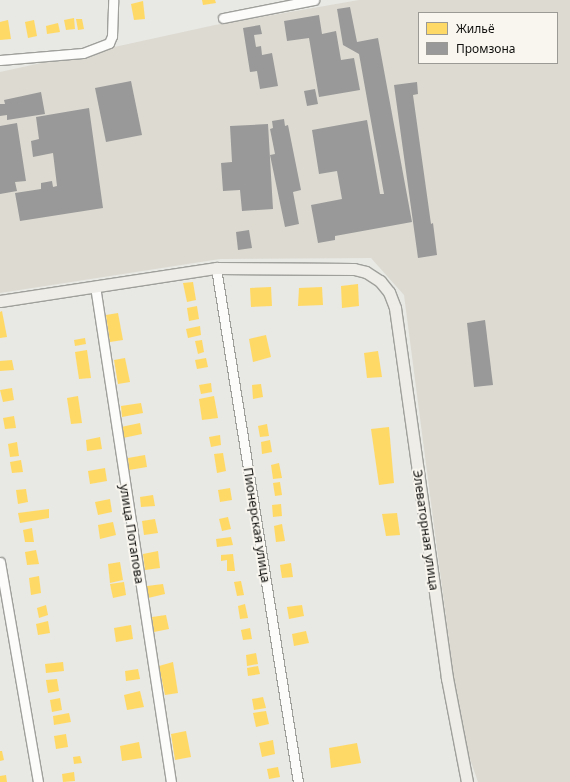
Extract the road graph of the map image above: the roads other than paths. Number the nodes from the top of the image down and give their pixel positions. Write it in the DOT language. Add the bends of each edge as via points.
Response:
graph roads {
  1 [pos="113,0"];
  2 [pos="314,0"];
  3 [pos="223,18"];
  4 [pos="0,60"];
  5 [pos="216,268"];
  6 [pos="95,286"];
  7 [pos="0,301"];
  8 [pos="0,562"];
  9 [pos="38,782"];
  10 [pos="171,782"];
  11 [pos="298,782"];
  12 [pos="467,782"];
  1 -- 4 [label="street" via="112,36 109,42 83,53"];
  2 -- 3 [label="street"];
  5 -- 6 [label="main road"];
  5 -- 11 [label="street, Пионерская улица"];
  5 -- 12 [label="main road, Элеваторная улица" via="354,269 380,280 389,292 395,308 447,678"];
  6 -- 7 [label="main road"];
  6 -- 10 [label="street, улица Потапова"];
  8 -- 9 [label="street"];
}
